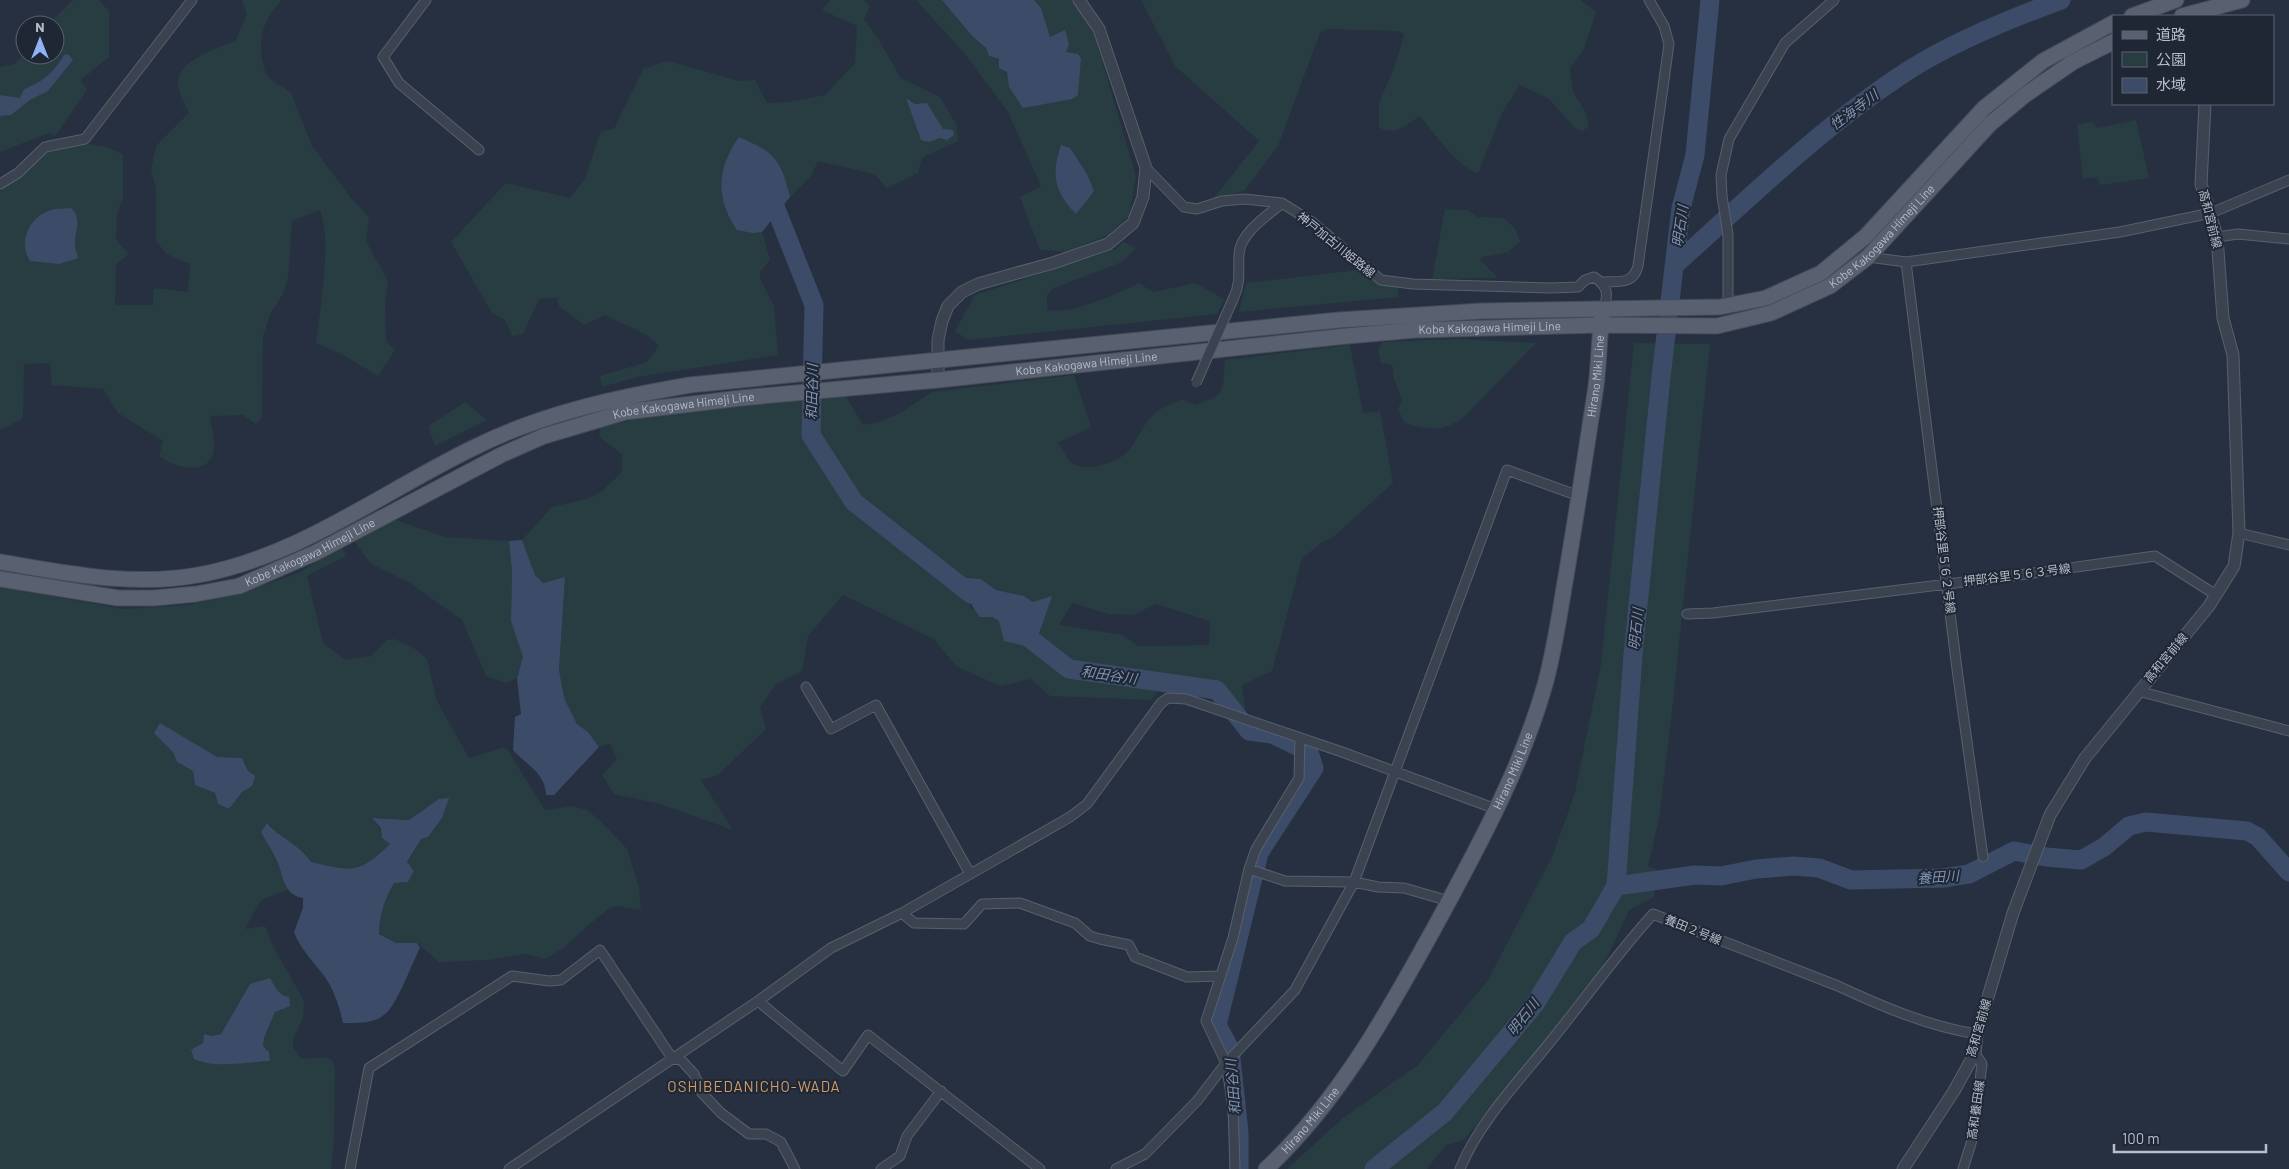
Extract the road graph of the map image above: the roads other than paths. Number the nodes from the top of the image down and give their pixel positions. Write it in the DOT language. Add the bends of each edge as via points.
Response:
graph roads {
  1 [pos="192,0"];
  2 [pos="426,0"];
  3 [pos="1079,0"];
  4 [pos="1648,0"];
  5 [pos="1834,0"];
  6 [pos="2176,0"];
  7 [pos="2242,0"];
  8 [pos="2189,11"];
  9 [pos="2135,15"];
  10 [pos="2112,24"];
  11 [pos="2112,42"];
  12 [pos="2205,105"];
  13 [pos="479,150"];
  14 [pos="1146,168"];
  15 [pos="2289,180"];
  16 [pos="0,184"];
  17 [pos="1282,203"];
  18 [pos="2211,214"];
  19 [pos="2217,237"];
  20 [pos="2289,239"];
  21 [pos="1868,257"];
  22 [pos="1906,262"];
  23 [pos="1602,282"];
  24 [pos="1724,307"];
  25 [pos="1602,317"];
  26 [pos="938,360"];
  27 [pos="938,380"];
  28 [pos="1196,382"];
  29 [pos="1579,496"];
  30 [pos="2239,533"];
  31 [pos="2289,545"];
  32 [pos="0,562"];
  33 [pos="0,579"];
  34 [pos="1948,583"];
  35 [pos="2216,595"];
  36 [pos="1687,614"];
  37 [pos="806,687"];
  38 [pos="2138,691"];
  39 [pos="2289,731"];
  40 [pos="1300,738"];
  41 [pos="1394,771"];
  42 [pos="1496,808"];
  43 [pos="1983,857"];
  44 [pos="1249,868"];
  45 [pos="969,872"];
  46 [pos="1354,882"];
  47 [pos="1449,901"];
  48 [pos="902,913"];
  49 [pos="1220,976"];
  50 [pos="758,1001"];
  51 [pos="1977,1034"];
  52 [pos="1975,1053"];
  53 [pos="672,1058"];
  54 [pos="1226,1063"];
  55 [pos="941,1091"];
  56 [pos="350,1169"];
  57 [pos="509,1169"];
  58 [pos="795,1169"];
  59 [pos="881,1169"];
  60 [pos="1040,1169"];
  61 [pos="1116,1169"];
  62 [pos="1235,1169"];
  63 [pos="1266,1169"];
  64 [pos="1460,1169"];
  65 [pos="1903,1169"];
  66 [pos="1964,1169"];
  1 -- 16 [label="street" via="84,139 45,147 18,173"];
  2 -- 13 [label="street" via="383,57 399,83"];
  3 -- 14 [label="street, 神戸加古川姫路線" via="1099,29"];
  4 -- 23 [label="street" via="1664,26 1669,44 1638,266 1630,280"];
  5 -- 24 [label="street" via="1786,43 1729,139 1722,175 1728,235"];
  6 -- 9 [label="main road"];
  7 -- 8 [label="main road"];
  10 -- 24 [label="main road, Kobe Kakogawa Himeji Line" via="2043,61 1984,108 1866,236 1821,273 1766,298"];
  11 -- 21 [label="main road, Kobe Kakogawa Himeji Line" via="2073,62 1990,124"];
  12 -- 18 [label="street, 高和宮前線" via="2201,184"];
  14 -- 17 [label="street, 神戸加古川姫路線" via="1184,207 1196,208 1245,199"];
  14 -- 26 [label="street, 神戸加古川姫路線" via="1143,197 1133,223 1108,244 978,284 962,292 948,306 942,321"];
  15 -- 18 [label="street"];
  17 -- 23 [label="street, 神戸加古川姫路線" via="1312,222 1381,280 1551,288 1578,287 1594,277"];
  17 -- 28 [label="street, bridge" via="1250,230 1239,251 1240,285"];
  18 -- 19 [label="street, 高和宮前線"];
  18 -- 22 [label="street" via="2120,232"];
  19 -- 20 [label="street" via="2238,234"];
  19 -- 30 [label="street, 高和宮前線" via="2223,318 2233,354"];
  21 -- 22 [label="street"];
  21 -- 25 [label="main road, Kobe Kakogawa Himeji Line" via="1830,286 1771,312 1717,326 1632,325"];
  22 -- 34 [label="street, 押部谷里５６２号線"];
  23 -- 25 [label="street" via="1608,299"];
  24 -- 25 [label="main road, Kobe Kakogawa Himeji Line" via="1636,309"];
  25 -- 26 [label="main road, Kobe Kakogawa Himeji Line" via="1482,311 1349,319"];
  25 -- 27 [label="main road, Kobe Kakogawa Himeji Line" via="1415,330"];
  25 -- 29 [label="main road, Hirano Miki Line" via="1596,386"];
  26 -- 27 [label="street, 神戸加古川姫路線"];
  26 -- 32 [label="main road, Kobe Kakogawa Himeji Line" via="690,385 572,409 471,448 303,540 265,556 198,575 153,579 95,578"];
  27 -- 33 [label="main road, Kobe Kakogawa Himeji Line" via="683,404 625,412 583,424 500,455 315,554 239,586 196,594 118,598"];
  29 -- 41 [label="street" via="1507,470"];
  29 -- 42 [label="main road, Hirano Miki Line" via="1544,686 1527,740"];
  30 -- 31 [label="street"];
  30 -- 35 [label="street, 高和宮前線" via="2234,566"];
  34 -- 35 [label="street, 押部谷里５６３号線" via="2155,556"];
  34 -- 36 [label="street, 押部谷里５６３号線"];
  34 -- 43 [label="street, 押部谷里５６２号線"];
  35 -- 38 [label="street, 高和宮前線"];
  37 -- 45 [label="street" via="831,729 876,705"];
  38 -- 39 [label="street"];
  38 -- 51 [label="street, 高和宮前線" via="2085,758 2050,815 2013,913"];
  40 -- 41 [label="street"];
  40 -- 44 [label="street" via="1299,778 1256,848"];
  40 -- 45 [label="street" via="1186,700 1168,698 1161,702 1087,804 1055,827"];
  41 -- 42 [label="street"];
  41 -- 46 [label="street"];
  42 -- 47 [label="main road, Hirano Miki Line"];
  44 -- 46 [label="street" via="1285,881"];
  44 -- 49 [label="street" via="1233,938"];
  45 -- 48 [label="street"];
  46 -- 47 [label="street" via="1404,888"];
  46 -- 54 [label="street" via="1295,990"];
  47 -- 63 [label="main road, Hirano Miki Line" via="1395,1000 1349,1072 1289,1148"];
  48 -- 49 [label="street" via="914,924 964,924 982,904 1020,903 1075,923 1090,936 1130,944 1135,957 1187,977"];
  48 -- 50 [label="street" via="831,948"];
  49 -- 54 [label="street" via="1206,1021"];
  50 -- 53 [label="street"];
  50 -- 55 [label="street" via="843,1071 868,1035"];
  51 -- 52 [label="street, 高和宮前線"];
  51 -- 64 [label="street, 養田２号線" via="1955,1030 1867,999 1653,914 1616,956 1508,1095 1469,1147"];
  52 -- 65 [label="street, 高和宮前線"];
  52 -- 66 [label="street, 高和養田線" via="1982,1064 1973,1137"];
  53 -- 56 [label="street" via="600,950 561,980 549,982 512,976 368,1068"];
  53 -- 57 [label="street"];
  53 -- 58 [label="street" via="680,1060 694,1074 702,1092 721,1113 749,1134 766,1134 781,1142"];
  54 -- 61 [label="street" via="1196,1101 1145,1154"];
  54 -- 62 [label="street" via="1233,1106"];
  55 -- 59 [label="street" via="907,1136 900,1156"];
  55 -- 60 [label="street"];
}
